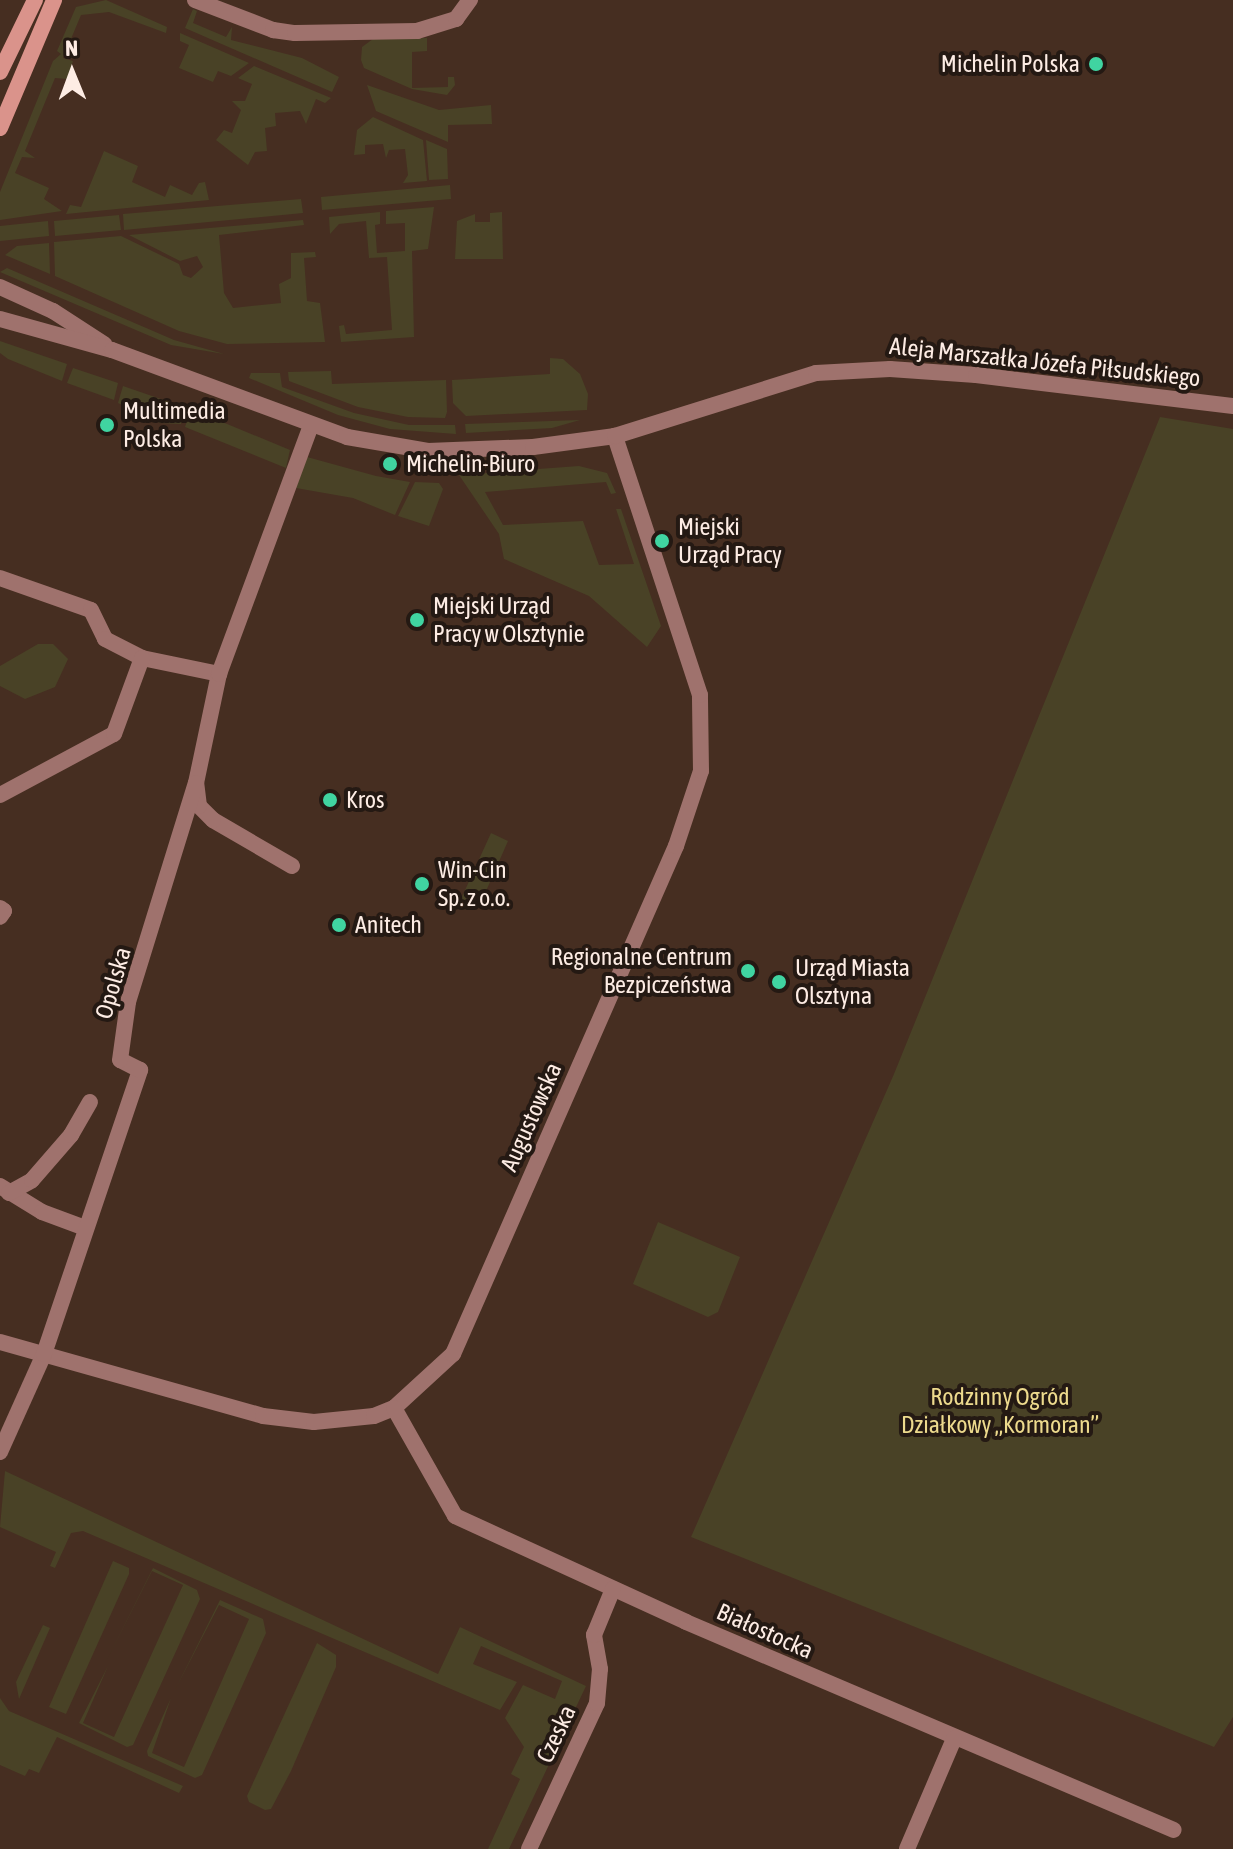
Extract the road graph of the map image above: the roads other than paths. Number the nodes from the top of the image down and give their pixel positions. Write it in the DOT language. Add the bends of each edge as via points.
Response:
graph roads {
  1 [pos="35,0"];
  2 [pos="54,0"];
  3 [pos="195,0"];
  4 [pos="470,0"];
  5 [pos="0,72"];
  6 [pos="0,128"];
  7 [pos="0,287"];
  8 [pos="0,319"];
  9 [pos="112,350"];
  10 [pos="1233,406"];
  11 [pos="311,425"];
  12 [pos="615,436"];
  13 [pos="0,578"];
  14 [pos="142,658"];
  15 [pos="219,674"];
  16 [pos="196,783"];
  17 [pos="0,795"];
  18 [pos="292,866"];
  19 [pos="0,908"];
  20 [pos="0,917"];
  21 [pos="90,1102"];
  22 [pos="4,1189"];
  23 [pos="85,1228"];
  24 [pos="0,1342"];
  25 [pos="44,1354"];
  26 [pos="394,1408"];
  27 [pos="0,1452"];
  28 [pos="613,1589"];
  29 [pos="954,1739"];
  30 [pos="1174,1830"];
  31 [pos="529,1849"];
  32 [pos="907,1849"];
  1 -- 5 [label="main road"];
  2 -- 6 [label="main road"];
  3 -- 4 [label="street" via="273,30 295,33 417,31 456,19"];
  7 -- 9 [label="street, Aleja Marszałka Józefa Piłsudskiego" via="65,318"];
  8 -- 9 [label="street, Aleja Marszałka Józefa Piłsudskiego"];
  9 -- 11 [label="street, Aleja Marszałka Józefa Piłsudskiego"];
  10 -- 12 [label="street, Aleja Marszałka Józefa Piłsudskiego" via="890,369 816,373"];
  11 -- 12 [label="street, Aleja Marszałka Józefa Piłsudskiego" via="361,441 428,451 533,447"];
  11 -- 15 [label="street, Opolska"];
  12 -- 26 [label="street, Augustowska" via="700,695 701,771 672,856 453,1354"];
  13 -- 14 [label="street" via="91,610 105,639"];
  14 -- 15 [label="street"];
  14 -- 17 [label="street" via="114,734"];
  15 -- 16 [label="street, Opolska"];
  16 -- 18 [label="street" via="199,806 213,820"];
  16 -- 23 [label="street, Opolska" via="128,1002 120,1060 140,1070"];
  19 -- 20 [label="street"];
  21 -- 22 [label="street" via="71,1135 32,1180"];
  22 -- 23 [label="street"];
  23 -- 25 [label="street"];
  24 -- 25 [label="street, Augustowska"];
  25 -- 26 [label="street, Augustowska" via="263,1416 342,1421"];
  25 -- 27 [label="street"];
  26 -- 28 [label="street, Białostocka" via="455,1516"];
  28 -- 29 [label="street, Białostocka"];
  28 -- 31 [label="street, Czeska" via="594,1635 600,1669 597,1703"];
  29 -- 30 [label="street, Białostocka"];
  29 -- 32 [label="street"];
}
